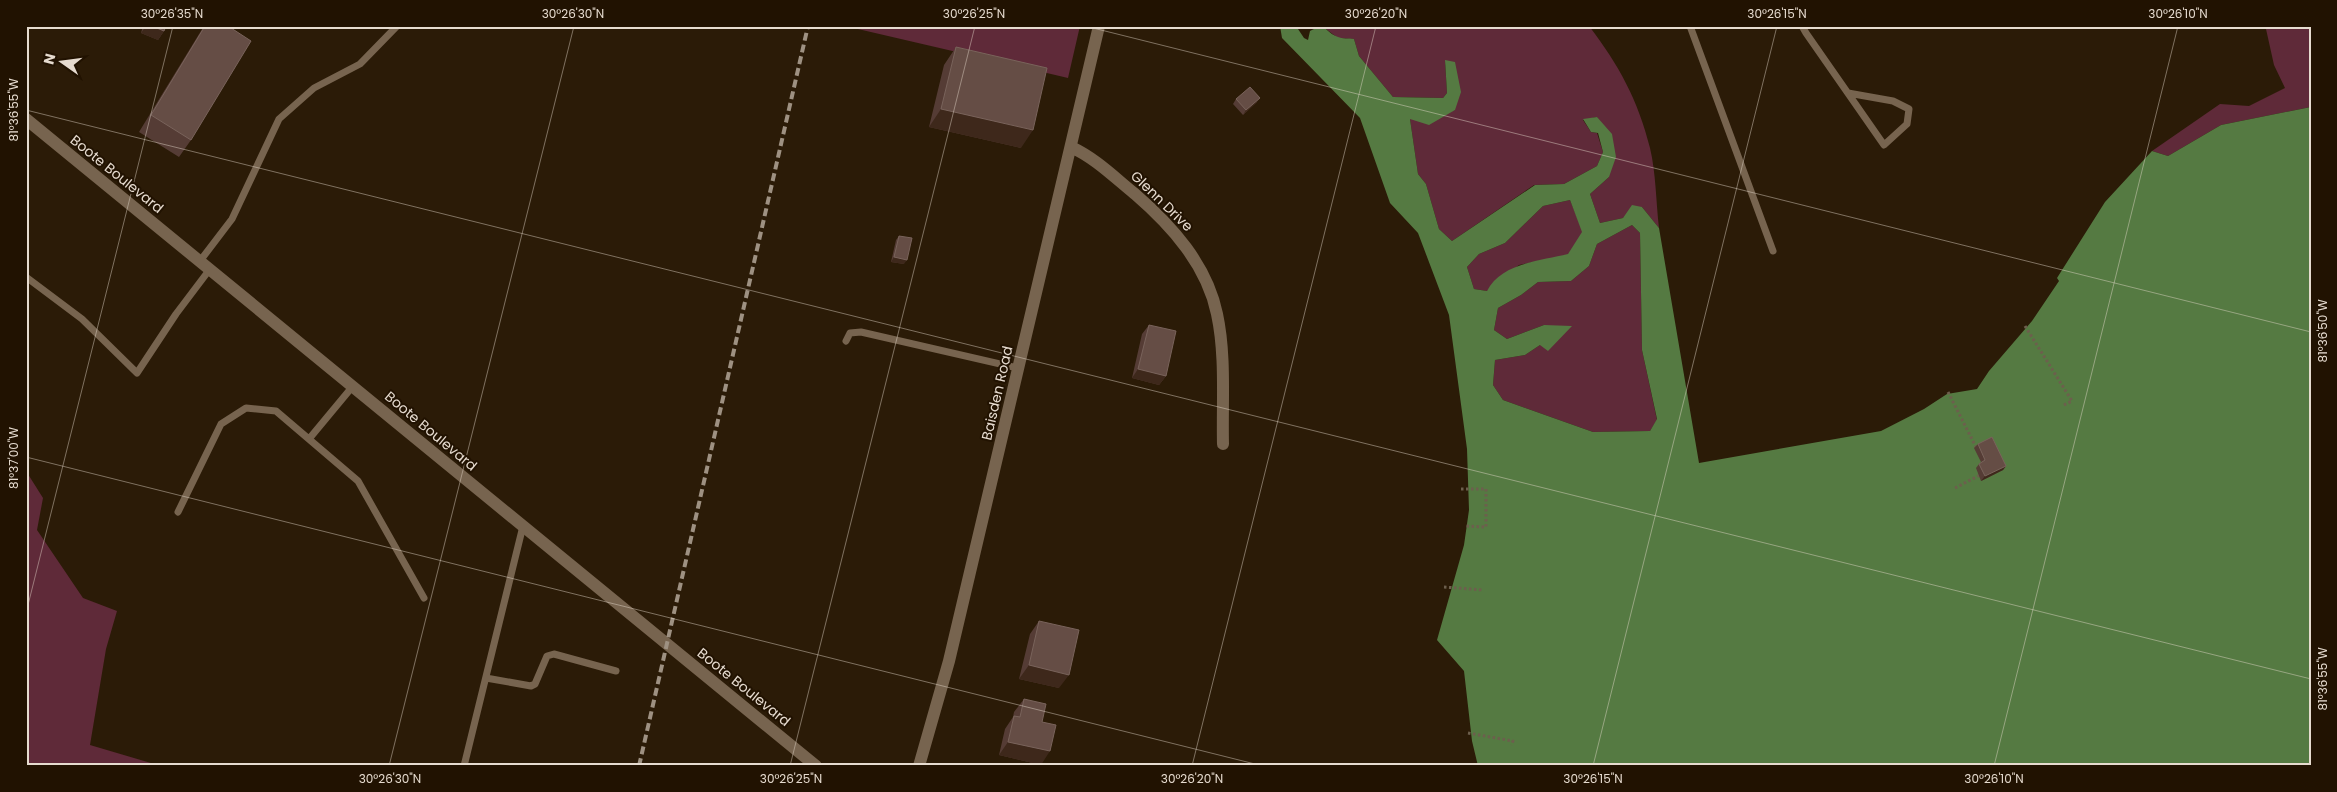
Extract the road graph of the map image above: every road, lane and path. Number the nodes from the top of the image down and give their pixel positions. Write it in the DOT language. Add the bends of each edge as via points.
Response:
graph roads {
  1 [pos="397,26"];
  2 [pos="1099,26"];
  3 [pos="1690,26"];
  4 [pos="1802,26"];
  5 [pos="1848,93"];
  6 [pos="26,119"];
  7 [pos="1071,147"];
  8 [pos="1773,250"];
  9 [pos="205,265"];
  10 [pos="26,276"];
  11 [pos="2025,326"];
  12 [pos="846,341"];
  13 [pos="1018,368"];
  14 [pos="353,386"];
  15 [pos="1948,392"];
  16 [pos="2062,406"];
  17 [pos="309,438"];
  18 [pos="1223,444"];
  19 [pos="1979,454"];
  20 [pos="1988,471"];
  21 [pos="1955,488"];
  22 [pos="1460,490"];
  23 [pos="178,512"];
  24 [pos="523,526"];
  25 [pos="1465,526"];
  26 [pos="1444,587"];
  27 [pos="1484,590"];
  28 [pos="424,598"];
  29 [pos="616,671"];
  30 [pos="486,678"];
  31 [pos="1468,733"];
  32 [pos="1511,746"];
  33 [pos="464,766"];
  34 [pos="816,766"];
  35 [pos="920,766"];
  1 -- 9 [label="lane" via="360,64 314,88 279,119 232,219"];
  2 -- 7 [label="street, Baisden Road"];
  3 -- 8 [label="lane"];
  4 -- 5 [label="lane"];
  5 -- 5 [label="lane" via="1884,145 1907,124 1908,109 1893,101"];
  6 -- 9 [label="street, Boote Boulevard"];
  7 -- 13 [label="street, Baisden Road"];
  7 -- 18 [label="street, Glenn Drive" via="1089,155 1150,207 1185,244 1201,271 1210,290 1221,335"];
  9 -- 10 [label="lane" via="137,374 82,319"];
  9 -- 14 [label="street, Boote Boulevard"];
  11 -- 16 [label="path" via="2072,400"];
  12 -- 13 [label="lane" via="850,333 861,332"];
  13 -- 35 [label="street, Baisden Road" via="949,661"];
  14 -- 17 [label="lane"];
  14 -- 24 [label="street, Boote Boulevard"];
  15 -- 19 [label="path"];
  17 -- 23 [label="lane" via="276,411 246,408 221,424"];
  17 -- 28 [label="lane" via="358,480"];
  20 -- 21 [label="path"];
  22 -- 25 [label="path" via="1486,489 1486,527"];
  24 -- 30 [label="lane"];
  24 -- 34 [label="street, Boote Boulevard"];
  26 -- 27 [label="path"];
  29 -- 30 [label="lane" via="554,654 548,656 536,684 531,686"];
  30 -- 33 [label="lane"];
  31 -- 32 [label="path" via="1513,741"];
}
